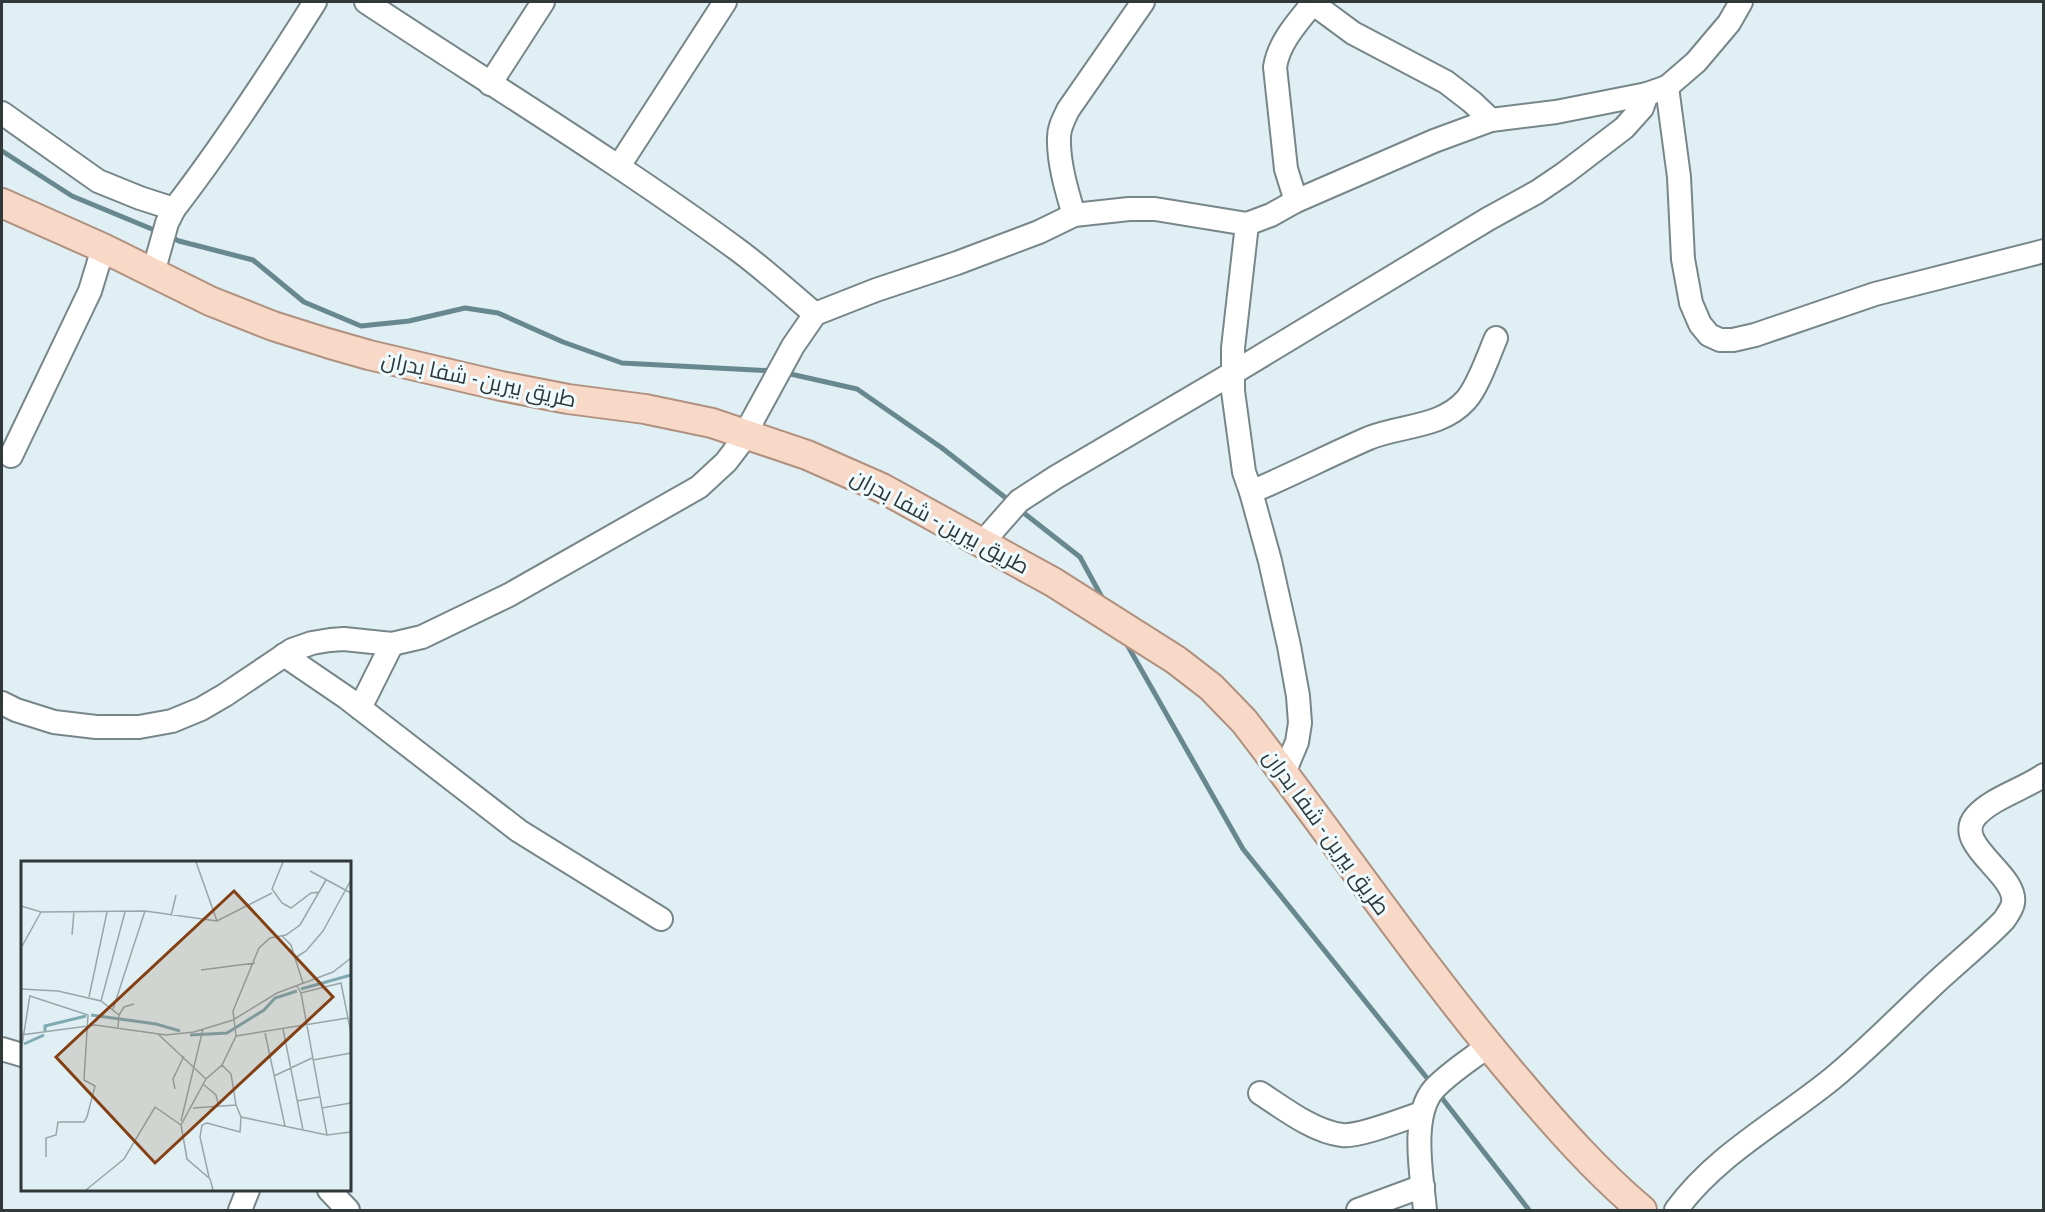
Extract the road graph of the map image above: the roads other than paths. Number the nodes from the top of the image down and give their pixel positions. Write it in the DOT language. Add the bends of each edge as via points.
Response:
graph roads {
  1 [pos="315,2"];
  2 [pos="366,2"];
  3 [pos="543,2"];
  4 [pos="725,2"];
  5 [pos="1143,2"];
  6 [pos="1312,2"];
  7 [pos="1741,2"];
  8 [pos="490,84"];
  9 [pos="1657,90"];
  10 [pos="2,113"];
  11 [pos="1491,120"];
  12 [pos="619,166"];
  13 [pos="1296,201"];
  14 [pos="2,203"];
  15 [pos="1074,215"];
  16 [pos="168,223"];
  17 [pos="1247,224"];
  18 [pos="104,248"];
  19 [pos="2043,251"];
  20 [pos="153,273"];
  21 [pos="815,314"];
  22 [pos="1496,338"];
  23 [pos="1233,373"];
  24 [pos="745,433"];
  25 [pos="5,460"];
  26 [pos="1251,492"];
  27 [pos="982,543"];
  28 [pos="392,644"];
  29 [pos="284,655"];
  30 [pos="2,703"];
  31 [pos="360,708"];
  32 [pos="1284,773"];
  33 [pos="2043,775"];
  34 [pos="661,919"];
  35 [pos="1488,1046"];
  36 [pos="2,1049"];
  37 [pos="21,1055"];
  38 [pos="1260,1093"];
  39 [pos="1422,1113"];
  40 [pos="1423,1186"];
  41 [pos="248,1191"];
  42 [pos="330,1191"];
  43 [pos="240,1210"];
  44 [pos="348,1210"];
  45 [pos="1358,1210"];
  46 [pos="1425,1210"];
  47 [pos="1642,1210"];
  48 [pos="1676,1210"];
  1 -- 16 [label="street"];
  2 -- 8 [label="street"];
  3 -- 8 [label="street"];
  4 -- 12 [label="street"];
  5 -- 15 [label="street" via="1068,110 1061,127 1065,184"];
  6 -- 11 [label="street" via="1353,33 1446,82"];
  6 -- 13 [label="street" via="1283,42 1275,67 1286,169"];
  7 -- 9 [label="street" via="1696,62"];
  8 -- 12 [label="street"];
  9 -- 11 [label="street" via="1556,112"];
  9 -- 19 [label="street" via="1679,177 1683,259 1691,303 1700,324 1720,340 1755,334 1875,294"];
  9 -- 23 [label="street" via="1624,128 1537,192"];
  10 -- 16 [label="street" via="98,182 140,198"];
  11 -- 13 [label="street"];
  12 -- 21 [label="street" via="739,251"];
  13 -- 17 [label="street"];
  14 -- 18 [label="main road, طريق بيرين - شفا بدران"];
  15 -- 17 [label="street" via="1155,208"];
  15 -- 21 [label="street"];
  16 -- 20 [label="street"];
  17 -- 23 [label="street"];
  18 -- 20 [label="main road, طريق بيرين - شفا بدران"];
  18 -- 25 [label="street" via="90,291"];
  20 -- 24 [label="main road, طريق بيرين - شفا بدران" via="273,326 369,355 546,395 684,417"];
  21 -- 24 [label="street"];
  22 -- 26 [label="street" via="1472,392 1454,410 1413,428 1368,439"];
  23 -- 26 [label="street" via="1240,452"];
  23 -- 27 [label="street" via="1019,501"];
  24 -- 27 [label="main road, طريق بيرين - شفا بدران" via="850,473"];
  24 -- 28 [label="street" via="726,462 699,487 462,619 422,637"];
  26 -- 32 [label="street" via="1280,603 1298,696 1297,742"];
  27 -- 32 [label="main road, طريق بيرين - شفا بدران" via="1053,582 1176,660 1244,721"];
  28 -- 29 [label="street" via="330,639"];
  28 -- 31 [label="street"];
  29 -- 30 [label="street" via="201,709 139,728 54,722"];
  29 -- 31 [label="street"];
  31 -- 34 [label="street" via="519,831"];
  32 -- 35 [label="main road, طريق بيرين - شفا بدران"];
  33 -- 48 [label="street" via="1989,806 1972,823 1973,840 1981,854 2012,892 2013,902 2004,920 1832,1079 1705,1175"];
  35 -- 39 [label="street" via="1432,1091"];
  35 -- 47 [label="main road, طريق بيرين - شفا بدران" via="1564,1135"];
  36 -- 37 [label="street"];
  38 -- 39 [label="street" via="1295,1116 1343,1135"];
  39 -- 40 [label="street" via="1419,1142"];
  40 -- 45 [label="street"];
  40 -- 46 [label="street"];
  41 -- 43 [label="street"];
  42 -- 44 [label="street"];
}
